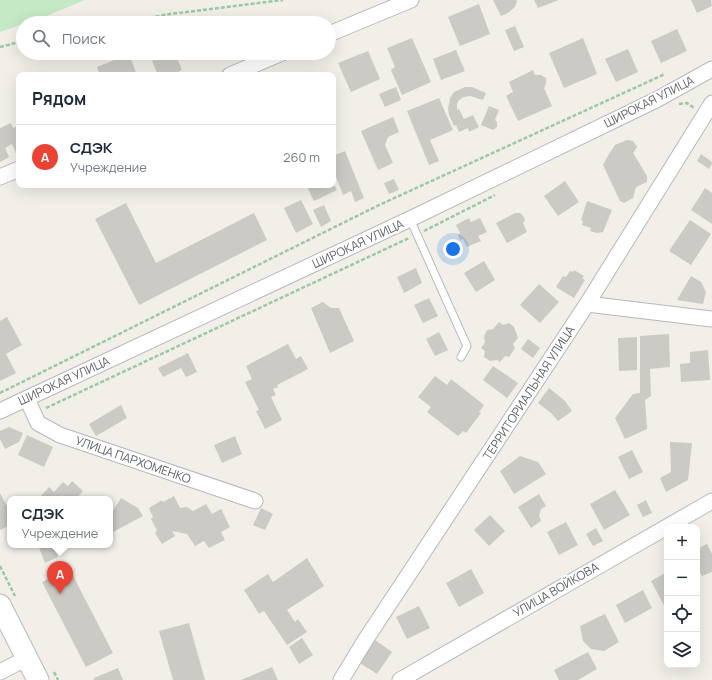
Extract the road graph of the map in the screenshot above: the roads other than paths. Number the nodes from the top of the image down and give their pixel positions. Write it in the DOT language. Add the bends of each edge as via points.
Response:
graph roads {
  1 [pos="411,0"];
  2 [pos="336,31"];
  3 [pos="265,60"];
  4 [pos="712,70"];
  5 [pos="237,72"];
  6 [pos="712,103"];
  7 [pos="16,170"];
  8 [pos="0,177"];
  9 [pos="410,219"];
  10 [pos="587,304"];
  11 [pos="712,319"];
  12 [pos="461,357"];
  13 [pos="27,399"];
  14 [pos="0,411"];
  15 [pos="255,501"];
  16 [pos="712,501"];
  17 [pos="0,605"];
  18 [pos="27,658"];
  19 [pos="0,672"];
  20 [pos="38,680"];
  21 [pos="341,680"];
  22 [pos="400,680"];
  1 -- 2 [label="street"];
  3 -- 5 [label="street"];
  4 -- 9 [label="street, ШИРОКАЯ УЛИЦА" via="656,100"];
  6 -- 10 [label="street, ТЕРРИТОРИАЛЬНАЯ УЛИЦА"];
  7 -- 8 [label="street"];
  9 -- 12 [label="lane" via="467,346"];
  9 -- 13 [label="street, ШИРОКАЯ УЛИЦА"];
  10 -- 11 [label="street"];
  10 -- 21 [label="street, ТЕРРИТОРИАЛЬНАЯ УЛИЦА"];
  13 -- 14 [label="street, ШИРОКАЯ УЛИЦА"];
  13 -- 15 [label="street, УЛИЦА ПАРХОМЕНКО" via="38,423 60,435"];
  16 -- 22 [label="street, УЛИЦА ВОЙКОВА"];
  17 -- 18 [label="main road"];
  18 -- 19 [label="street"];
  18 -- 20 [label="main road"];
}
